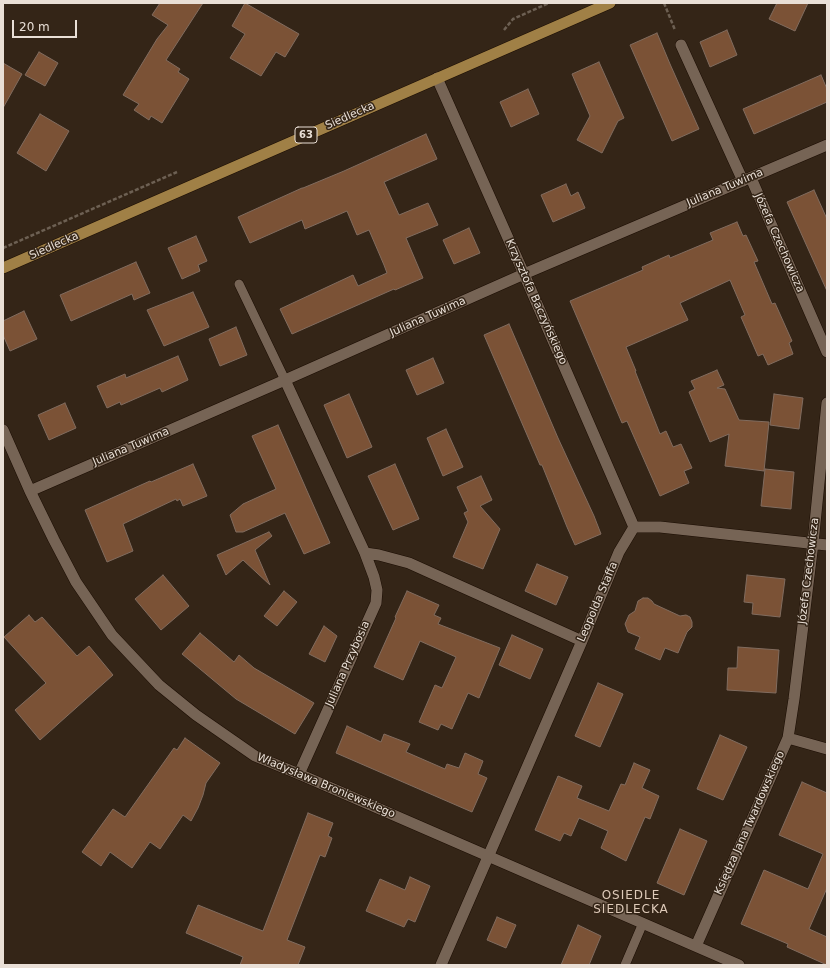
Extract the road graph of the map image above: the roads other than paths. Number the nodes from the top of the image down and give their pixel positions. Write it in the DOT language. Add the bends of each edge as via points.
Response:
graph roads {
  1 [pos="610,3"];
  2 [pos="681,45"];
  3 [pos="437,78"];
  4 [pos="827,144"];
  5 [pos="747,179"];
  6 [pos="3,268"];
  7 [pos="524,274"];
  8 [pos="239,284"];
  9 [pos="827,352"];
  10 [pos="285,380"];
  11 [pos="827,403"];
  12 [pos="3,430"];
  13 [pos="30,491"];
  14 [pos="634,527"];
  15 [pos="813,543"];
  16 [pos="827,545"];
  17 [pos="365,553"];
  18 [pos="582,641"];
  19 [pos="788,738"];
  20 [pos="827,749"];
  21 [pos="299,774"];
  22 [pos="489,856"];
  23 [pos="643,923"];
  24 [pos="696,946"];
  25 [pos="441,965"];
  26 [pos="625,965"];
  27 [pos="739,965"];
  1 -- 3 [label="main road, Siedlecka / 63"];
  2 -- 5 [label="street, Józefa Czechowicza"];
  3 -- 6 [label="main road, Siedlecka / 63"];
  3 -- 7 [label="street, Krzysztofa Baczyńskiego"];
  4 -- 5 [label="street, Juliana Tuwima"];
  5 -- 7 [label="street, Juliana Tuwima"];
  5 -- 9 [label="street, Józefa Czechowicza"];
  7 -- 10 [label="street, Juliana Tuwima"];
  7 -- 14 [label="street, Krzysztofa Baczyńskiego"];
  8 -- 10 [label="lane"];
  10 -- 13 [label="street, Juliana Tuwima"];
  10 -- 17 [label="street, Juliana Przybosia"];
  11 -- 15 [label="street, Józefa Czechowicza"];
  12 -- 13 [label="street, Władysława Broniewskiego"];
  13 -- 21 [label="street, Władysława Broniewskiego" via="76,582 112,635 159,685 196,716 255,756"];
  14 -- 15 [label="street" via="660,527"];
  14 -- 18 [label="street, Leopolda Staffa" via="619,552"];
  15 -- 16 [label="street"];
  15 -- 19 [label="street, Józefa Czechowicza"];
  17 -- 18 [label="street" via="409,563"];
  17 -- 21 [label="street, Juliana Przybosia" via="377,590 376,603"];
  18 -- 22 [label="street, Leopolda Staffa"];
  19 -- 20 [label="street, Księdza Jana Twardowskiego"];
  19 -- 24 [label="street, Księdza Jana Twardowskiego"];
  21 -- 22 [label="street, Władysława Broniewskiego"];
  22 -- 23 [label="street, Władysława Broniewskiego"];
  22 -- 25 [label="street, Leopolda Staffa"];
  23 -- 24 [label="street, Władysława Broniewskiego"];
  23 -- 26 [label="lane"];
  24 -- 27 [label="street, Władysława Broniewskiego"];
}
